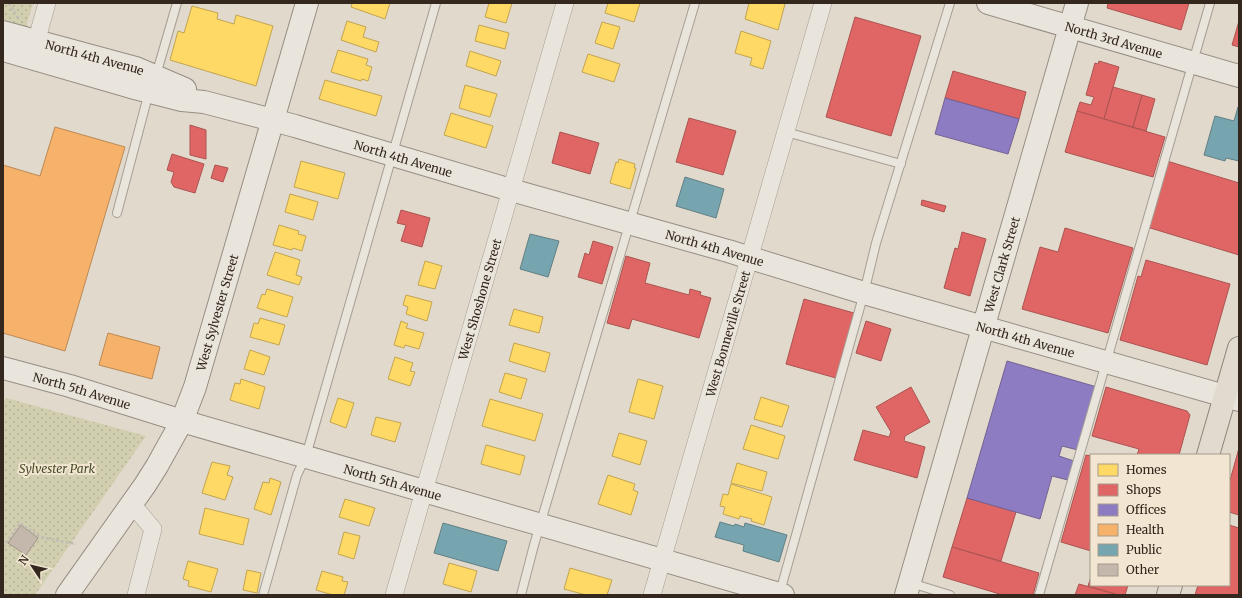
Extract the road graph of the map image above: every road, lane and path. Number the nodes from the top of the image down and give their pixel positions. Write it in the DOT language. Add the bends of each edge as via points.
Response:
graph roads {
  1 [pos="9,3"];
  2 [pos="47,3"];
  3 [pos="177,3"];
  4 [pos="307,3"];
  5 [pos="436,3"];
  6 [pos="565,3"];
  7 [pos="695,3"];
  8 [pos="823,3"];
  9 [pos="950,3"];
  10 [pos="988,3"];
  11 [pos="1077,3"];
  12 [pos="1210,3"];
  13 [pos="12,27"];
  14 [pos="1070,27"];
  15 [pos="3,50"];
  16 [pos="34,50"];
  17 [pos="1193,62"];
  18 [pos="1239,76"];
  19 [pos="152,84"];
  20 [pos="273,121"];
  21 [pos="786,132"];
  22 [pos="392,155"];
  23 [pos="901,164"];
  24 [pos="511,190"];
  25 [pos="117,213"];
  26 [pos="629,222"];
  27 [pos="750,257"];
  28 [pos="864,293"];
  29 [pos="983,327"];
  30 [pos="1239,348"];
  31 [pos="1105,362"];
  32 [pos="3,368"];
  33 [pos="1232,398"];
  34 [pos="182,421"];
  35 [pos="1208,454"];
  36 [pos="306,456"];
  37 [pos="424,491"];
  38 [pos="132,504"];
  39 [pos="541,525"];
  40 [pos="76,544"];
  41 [pos="3,547"];
  42 [pos="662,560"];
  43 [pos="908,589"];
  44 [pos="67,595"];
  45 [pos="136,595"];
  46 [pos="263,595"];
  47 [pos="394,595"];
  48 [pos="521,595"];
  49 [pos="652,595"];
  50 [pos="781,595"];
  51 [pos="950,595"];
  52 [pos="1039,595"];
  1 -- 13 [label="path"];
  2 -- 16 [label="street"];
  3 -- 19 [label="lane"];
  4 -- 20 [label="street, West Sylvester Street"];
  5 -- 22 [label="lane"];
  6 -- 24 [label="street, West Shoshone Street"];
  7 -- 26 [label="lane"];
  8 -- 21 [label="street, West Bonneville Street"];
  9 -- 23 [label="lane"];
  10 -- 14 [label="street, North 3rd Avenue"];
  11 -- 14 [label="street, West Clark Street"];
  12 -- 17 [label="lane"];
  13 -- 16 [label="street, North 4th Avenue"];
  14 -- 17 [label="street, North 3rd Avenue"];
  14 -- 29 [label="street, West Clark Street"];
  15 -- 16 [label="street, North 4th Avenue"];
  16 -- 19 [label="street, North 4th Avenue" via="136,68"];
  17 -- 18 [label="street, North 3rd Avenue"];
  17 -- 31 [label="lane"];
  19 -- 20 [label="street, North 4th Avenue" via="185,89 204,102"];
  19 -- 25 [label="lane"];
  20 -- 22 [label="street, North 4th Avenue"];
  20 -- 34 [label="street, West Sylvester Street" via="195,387"];
  21 -- 23 [label="lane"];
  21 -- 27 [label="street, West Bonneville Street"];
  22 -- 24 [label="street, North 4th Avenue"];
  22 -- 36 [label="lane"];
  23 -- 28 [label="lane" via="876,243"];
  24 -- 26 [label="street, North 4th Avenue"];
  24 -- 37 [label="street, West Shoshone Street"];
  26 -- 27 [label="street, North 4th Avenue"];
  26 -- 39 [label="lane"];
  27 -- 28 [label="street, North 4th Avenue"];
  27 -- 42 [label="street, West Bonneville Street"];
  28 -- 29 [label="street, North 4th Avenue"];
  28 -- 50 [label="lane"];
  29 -- 31 [label="street, North 4th Avenue"];
  29 -- 43 [label="street, West Clark Street"];
  30 -- 33 [label="main road"];
  31 -- 33 [label="street, North 4th Avenue"];
  31 -- 52 [label="lane"];
  32 -- 34 [label="street, North 5th Avenue"];
  33 -- 35 [label="main road"];
  34 -- 36 [label="street, North 5th Avenue"];
  34 -- 38 [label="street, West Sylvester Street"];
  36 -- 37 [label="street, North 5th Avenue"];
  36 -- 46 [label="lane" via="297,476"];
  37 -- 39 [label="street, North 5th Avenue"];
  37 -- 47 [label="street, West Shoshone Street"];
  38 -- 44 [label="street, West Sylvester Street"];
  38 -- 45 [label="street" via="153,529"];
  39 -- 42 [label="street, North 5th Avenue"];
  39 -- 48 [label="lane"];
  40 -- 41 [label="path" via="40,537 20,523"];
  42 -- 49 [label="street, West Bonneville Street"];
  42 -- 50 [label="street, North 5th Avenue"];
  43 -- 51 [label="lane"];
}
